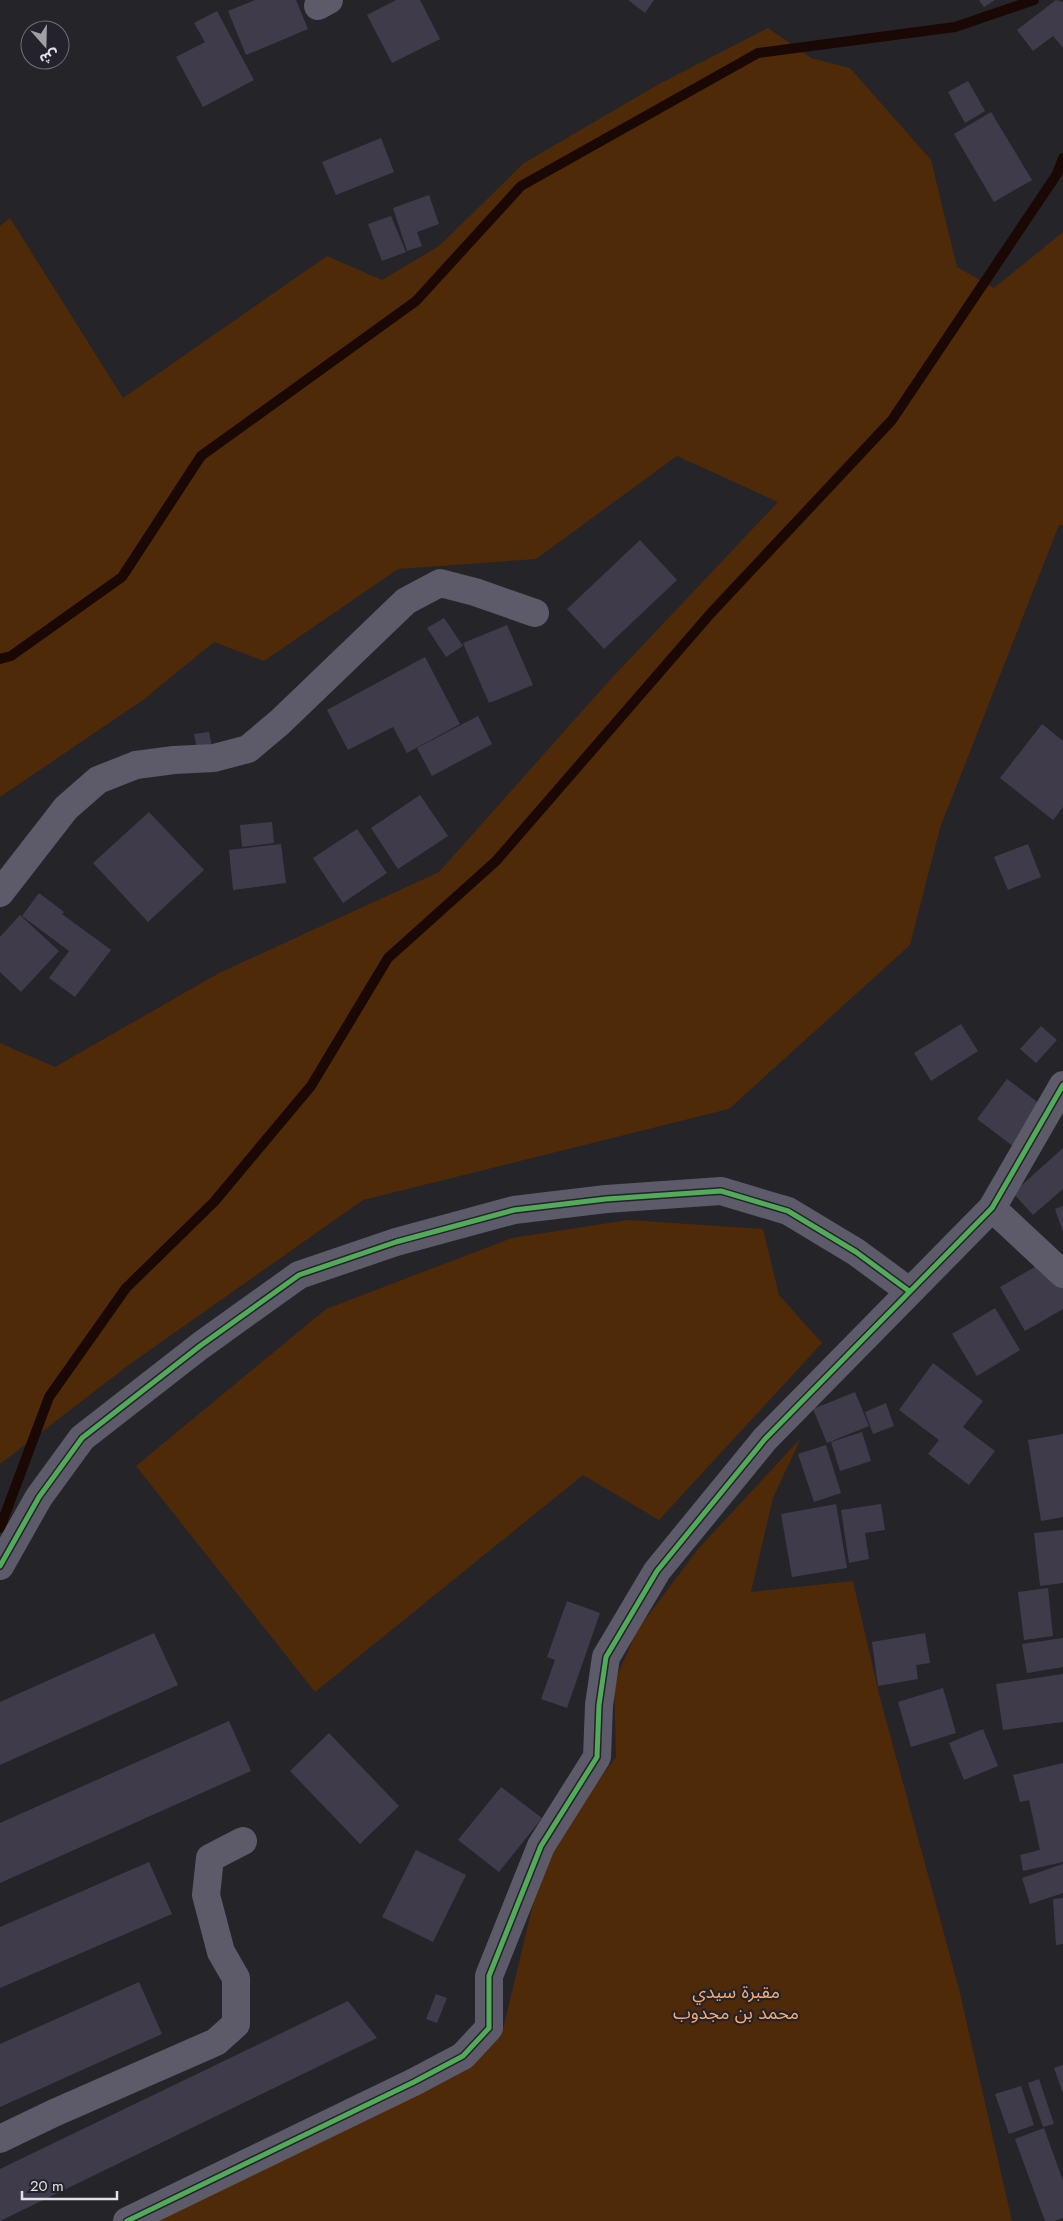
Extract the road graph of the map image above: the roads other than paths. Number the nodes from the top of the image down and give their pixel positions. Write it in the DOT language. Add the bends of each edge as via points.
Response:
graph roads {
  1 [pos="535,614"];
  2 [pos="0,893"];
  3 [pos="1063,1085"];
  4 [pos="992,1208"];
  5 [pos="1063,1274"];
  6 [pos="909,1292"];
  7 [pos="0,1566"];
  8 [pos="243,1841"];
  9 [pos="0,2139"];
  10 [pos="127,2221"];
  1 -- 2 [label="street" via="440,583 406,600 248,749 214,758 136,765 98,780 66,808"];
  3 -- 4 [label="street"];
  4 -- 5 [label="street"];
  4 -- 6 [label="street"];
  6 -- 7 [label="street" via="856,1252 788,1211 721,1191 606,1199 514,1210 396,1242 299,1275 200,1346 82,1438 39,1497"];
  6 -- 10 [label="street" via="765,1438 657,1571 606,1657 599,1705 597,1757 537,1855 489,1976 489,2028 463,2056 422,2078"];
  8 -- 9 [label="street" via="210,1858 206,1895 221,1952 236,1978 236,2024 216,2042"];
}
